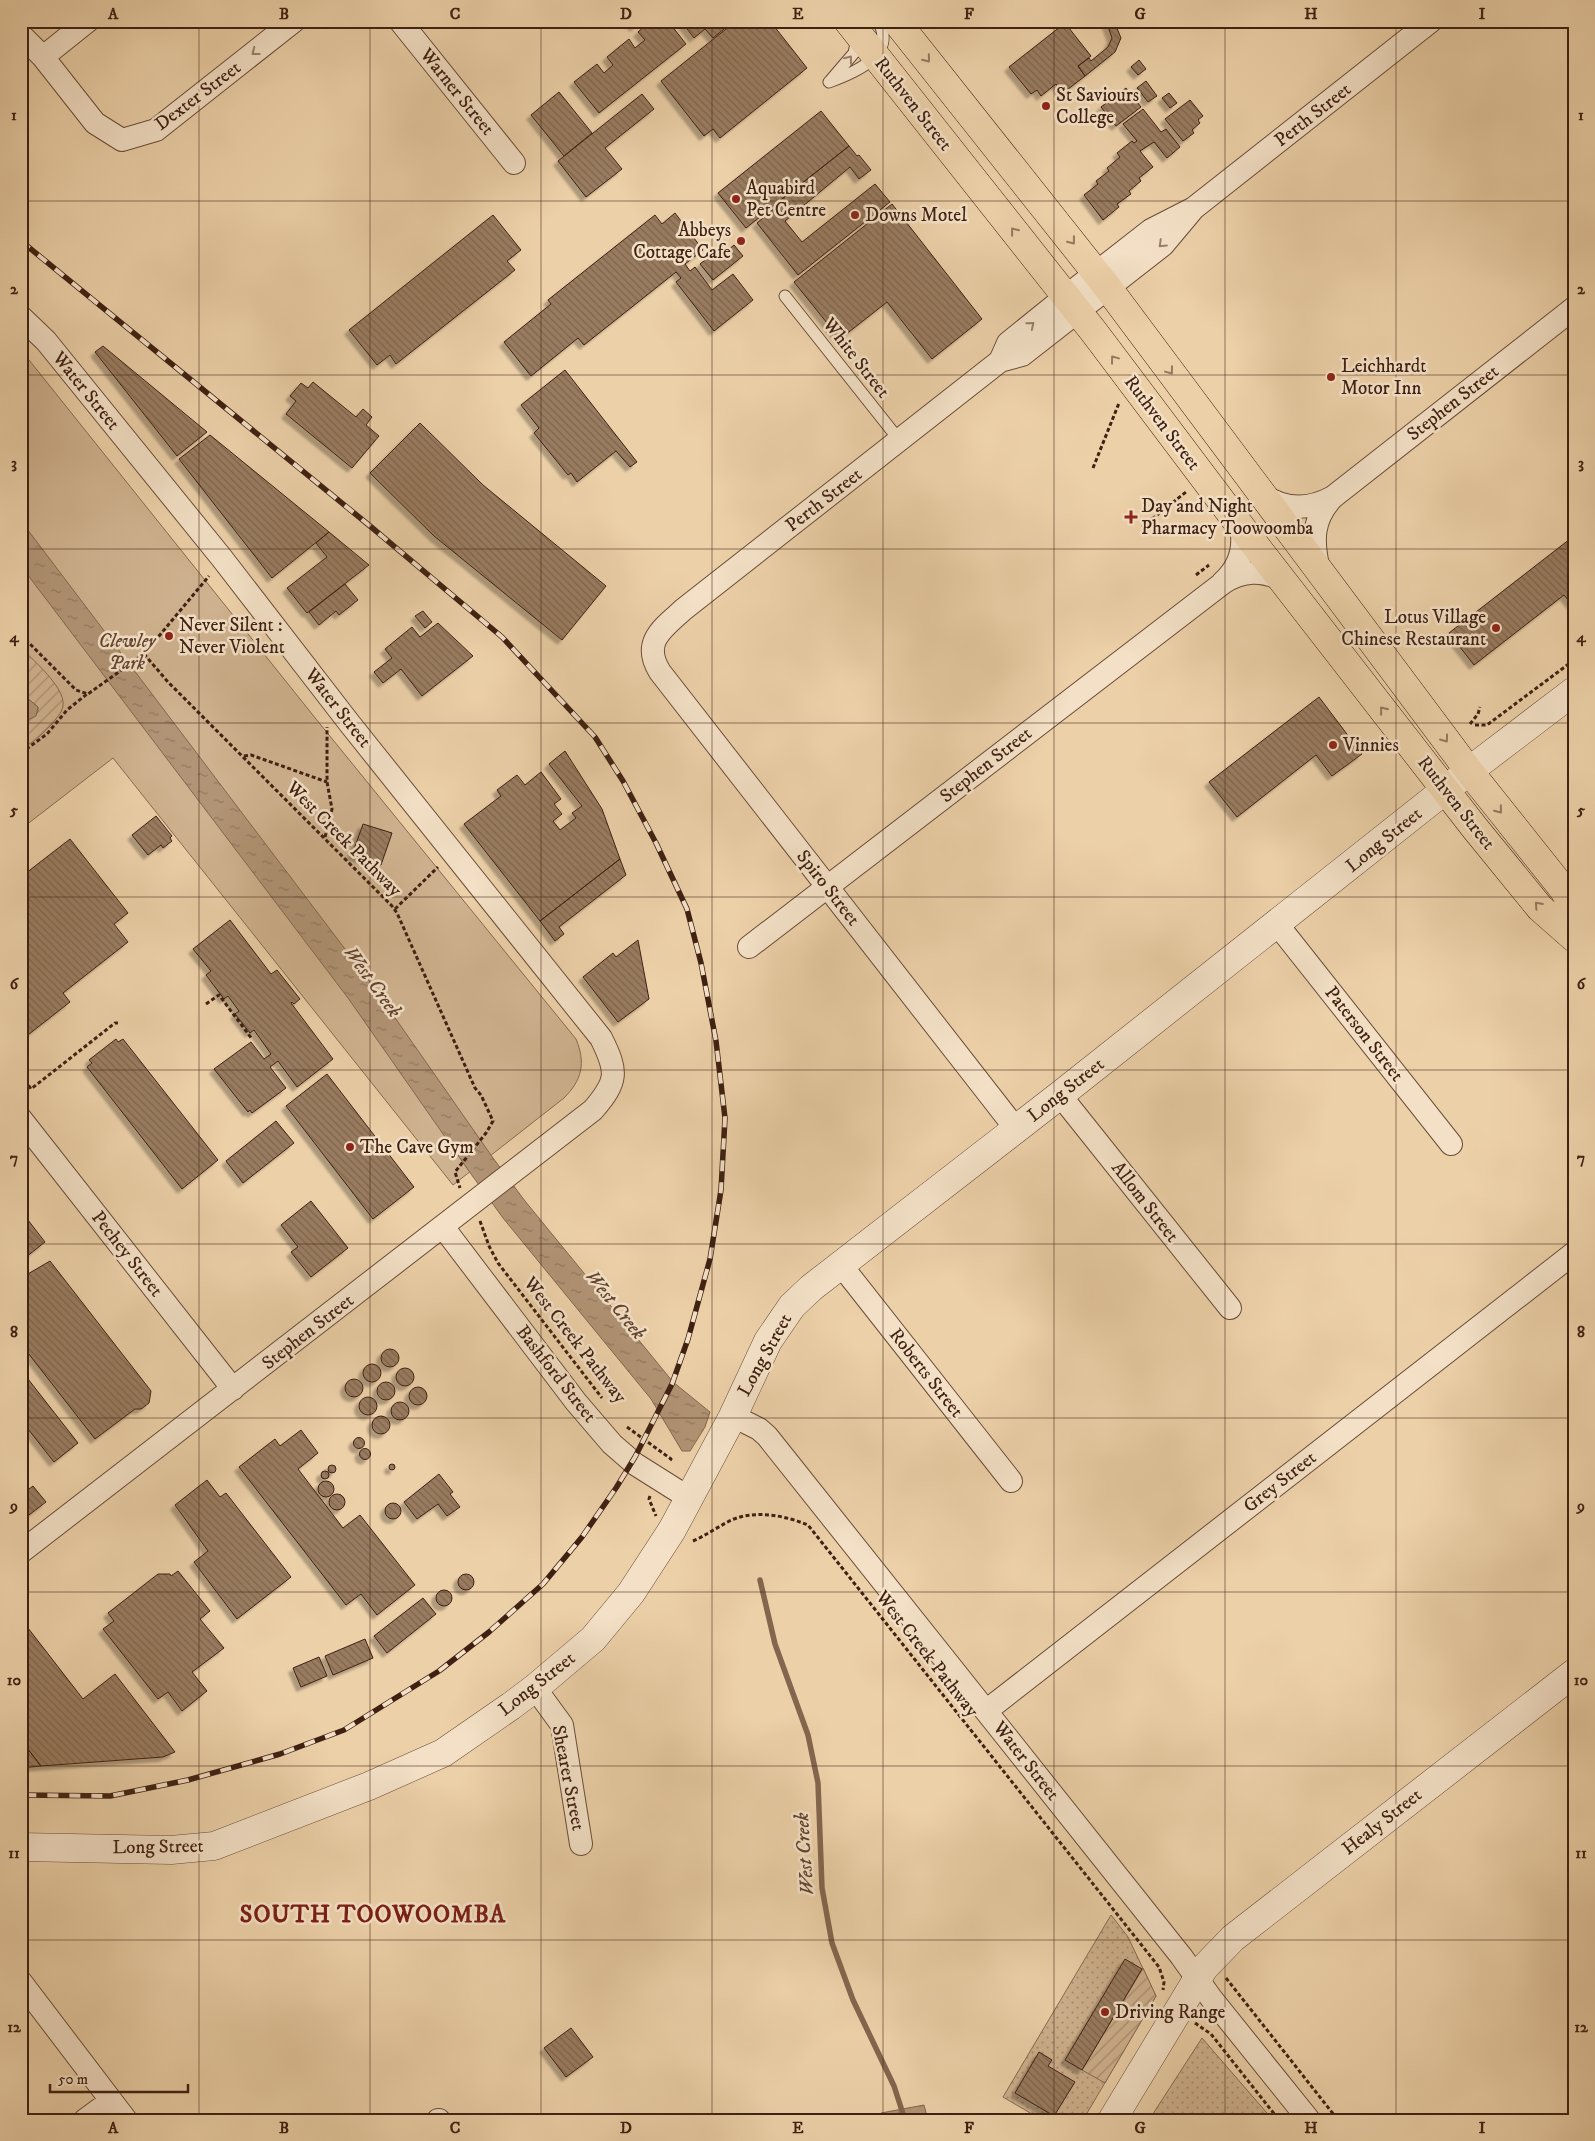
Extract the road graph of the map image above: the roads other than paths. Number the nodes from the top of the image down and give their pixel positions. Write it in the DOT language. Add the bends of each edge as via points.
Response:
graph roads {
  1 [pos="88,21"];
  2 [pos="294,21"];
  3 [pos="400,21"];
  4 [pos="896,21"];
  5 [pos="1431,21"];
  6 [pos="861,24"];
  7 [pos="21,35"];
  8 [pos="876,56"];
  9 [pos="43,57"];
  10 [pos="514,164"];
  11 [pos="1102,281"];
  12 [pos="785,296"];
  13 [pos="1071,305"];
  14 [pos="1574,308"];
  15 [pos="21,317"];
  16 [pos="900,441"];
  17 [pos="1260,492"];
  18 [pos="1333,497"];
  19 [pos="1241,527"];
  20 [pos="1319,571"];
  21 [pos="1283,580"];
  22 [pos="1223,583"];
  23 [pos="654,642"];
  24 [pos="1574,691"];
  25 [pos="1469,771"];
  26 [pos="1445,790"];
  27 [pos="827,887"];
  28 [pos="1574,908"];
  29 [pos="1277,924"];
  30 [pos="1574,938"];
  31 [pos="749,947"];
  32 [pos="1060,1095"];
  33 [pos="593,1110"];
  34 [pos="21,1119"];
  35 [pos="1016,1129"];
  36 [pos="1451,1144"];
  37 [pos="443,1228"];
  38 [pos="1574,1253"];
  39 [pos="841,1265"];
  40 [pos="1230,1308"];
  41 [pos="233,1389"];
  42 [pos="733,1416"];
  43 [pos="1011,1481"];
  44 [pos="689,1498"];
  45 [pos="21,1552"];
  46 [pos="1574,1673"];
  47 [pos="535,1688"];
  48 [pos="986,1710"];
  49 [pos="581,1844"];
  50 [pos="21,1847"];
  51 [pos="1197,1978"];
  52 [pos="21,1982"];
  53 [pos="111,2100"];
  54 [pos="85,2120"];
  55 [pos="126,2120"];
  56 [pos="1112,2120"];
  57 [pos="1309,2120"];
  1 -- 9 [label="street"];
  2 -- 9 [label="street, Dexter Street, one-way" via="156,130 122,140 95,123"];
  3 -- 10 [label="street, Warner Street"];
  4 -- 11 [label="highway, Ruthven Street, one-way"];
  5 -- 11 [label="street, Perth Street" via="1194,208 1151,230"];
  6 -- 8 [label="highway, Ruthven Street"];
  8 -- 6 [label="lane, one-way" via="847,76 829,82 854,53"];
  7 -- 9 [label="street, Dexter Street"];
  13 -- 8 [label="highway, Ruthven Street, one-way"];
  11 -- 13 [label="street, Perth Street"];
  11 -- 17 [label="highway, Ruthven Street, one-way"];
  12 -- 16 [label="lane, White Street"];
  13 -- 16 [label="street, Perth Street" via="1022,355 1000,361"];
  19 -- 13 [label="highway, Ruthven Street, one-way"];
  14 -- 18 [label="street, Stephen Street"];
  15 -- 33 [label="street, Water Street" via="46,341 221,557 600,1038 610,1056 614,1076 606,1095"];
  16 -- 23 [label="street, Perth Street" via="684,609 662,628"];
  17 -- 18 [label="street, Stephen Street" via="1279,504 1300,508 1323,503"];
  17 -- 20 [label="highway, Ruthven Street"];
  18 -- 20 [label="street, Stephen Street" via="1315,527 1314,549"];
  19 -- 21 [label="highway, Ruthven Street"];
  19 -- 22 [label="street, Stephen Street" via="1241,557"];
  20 -- 25 [label="highway, Ruthven Street, one-way"];
  21 -- 22 [label="street, Stephen Street" via="1252,572 1237,575"];
  26 -- 21 [label="highway, Ruthven Street, one-way"];
  22 -- 27 [label="street, Stephen Street"];
  23 -- 27 [label="street, Spiro Street" via="653,658 660,672"];
  24 -- 25 [label="street, Long Street"];
  25 -- 26 [label="street, Long Street"];
  25 -- 28 [label="highway, Ruthven Street, one-way" via="1563,889"];
  26 -- 29 [label="street, Long Street"];
  30 -- 26 [label="highway, Ruthven Street, one-way" via="1540,908"];
  27 -- 31 [label="street, Stephen Street"];
  27 -- 35 [label="street, Spiro Street"];
  29 -- 32 [label="street, Long Street"];
  29 -- 36 [label="street, Paterson Street"];
  32 -- 35 [label="street, Long Street"];
  32 -- 40 [label="street, Allom Street"];
  33 -- 37 [label="street, Stephen Street"];
  34 -- 41 [label="street, Pechey Street"];
  35 -- 39 [label="street, Long Street"];
  37 -- 41 [label="street, Stephen Street"];
  37 -- 44 [label="street, Bashford Street" via="612,1444 635,1464"];
  38 -- 48 [label="street, Grey Street"];
  39 -- 42 [label="street, Long Street" via="792,1306 768,1341"];
  39 -- 43 [label="street, Roberts Street"];
  41 -- 45 [label="street, Stephen Street"];
  42 -- 44 [label="street, Long Street"];
  42 -- 48 [label="street, Water Street" via="767,1436"];
  44 -- 47 [label="street, Long Street" via="631,1593 593,1639"];
  46 -- 51 [label="street, Healy Street" via="1233,1938"];
  47 -- 49 [label="street, Shearer Street" via="562,1725"];
  47 -- 50 [label="street, Long Street" via="443,1753 360,1790 214,1846 172,1850"];
  48 -- 51 [label="street, Water Street"];
  51 -- 56 [label="street, Healy Street"];
  51 -- 57 [label="street, Water Street"];
  52 -- 53 [label="street"];
  53 -- 54 [label="street"];
  53 -- 55 [label="street"];
}
